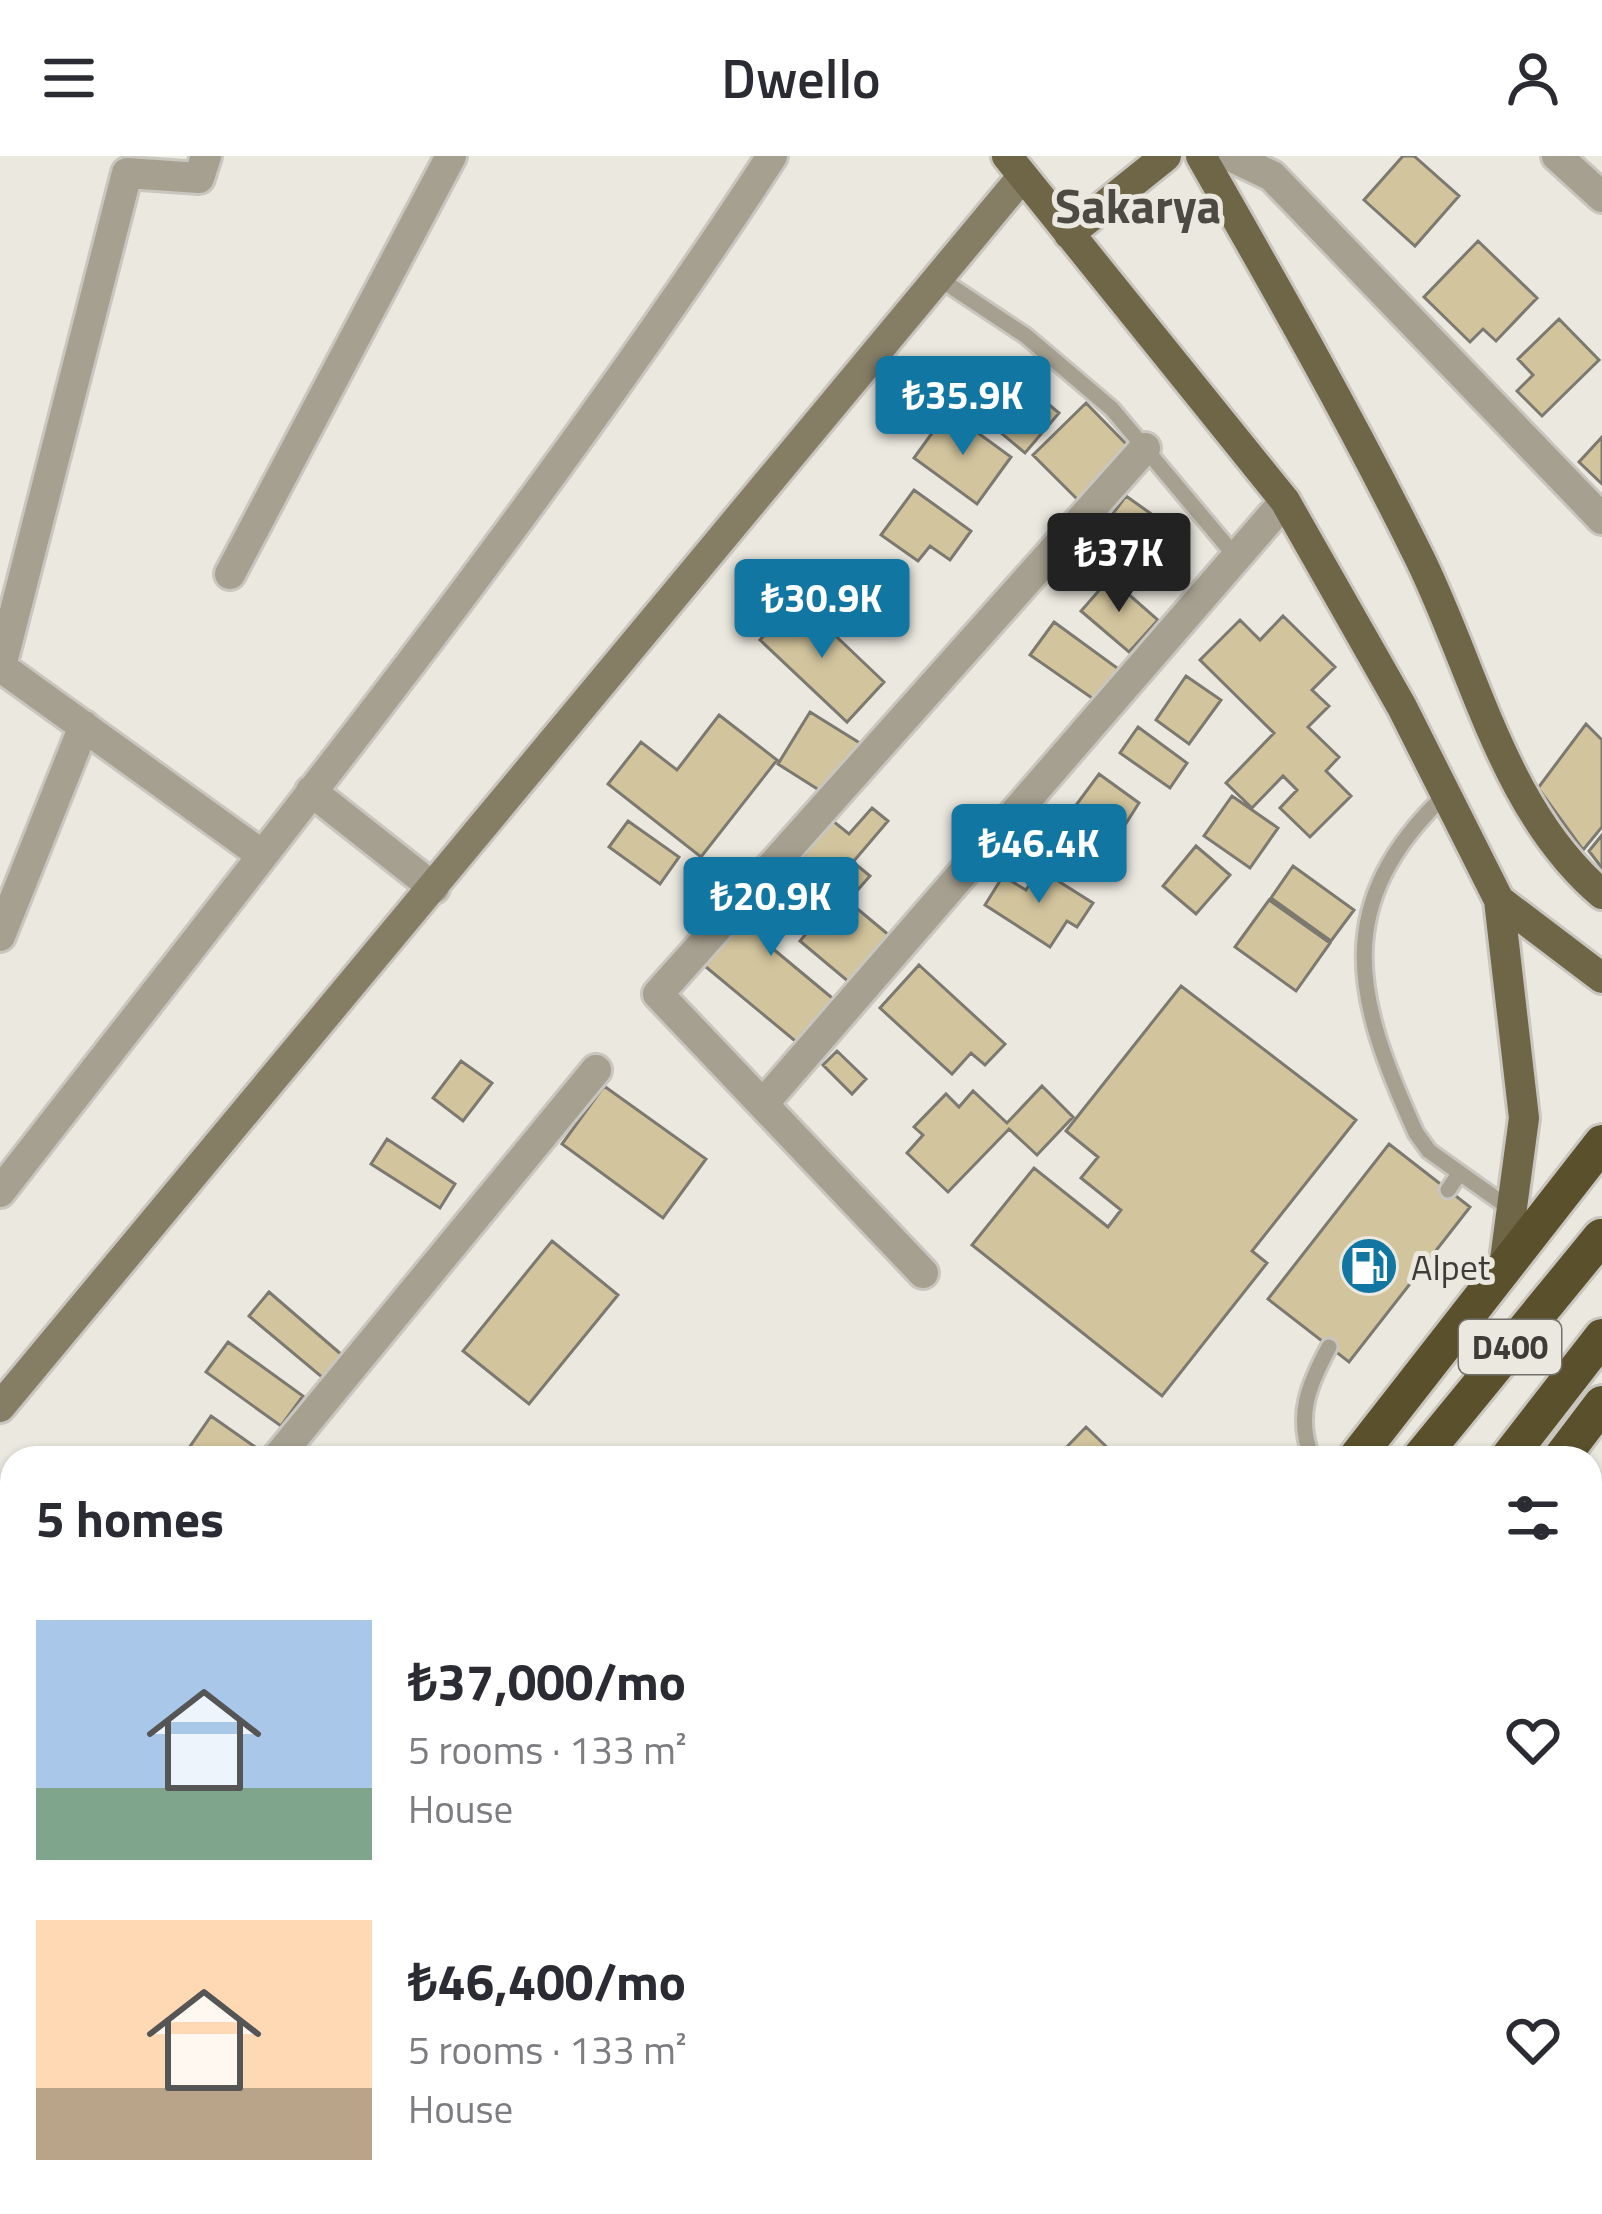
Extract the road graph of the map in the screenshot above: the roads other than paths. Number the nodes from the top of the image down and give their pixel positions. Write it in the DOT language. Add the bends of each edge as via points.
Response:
graph roads {
  1 [pos="206,156"];
  2 [pos="451,156"];
  3 [pos="772,156"];
  4 [pos="1166,156"];
  5 [pos="1201,156"];
  6 [pos="1230,156"];
  7 [pos="1557,156"];
  8 [pos="1015,167"];
  9 [pos="1602,197"];
  10 [pos="1069,234"];
  11 [pos="937,277"];
  12 [pos="1145,448"];
  13 [pos="1285,501"];
  14 [pos="1602,519"];
  15 [pos="1236,557"];
  16 [pos="230,574"];
  17 [pos="1,669"];
  18 [pos="84,726"];
  19 [pos="311,791"];
  20 [pos="1446,794"];
  21 [pos="262,855"];
  22 [pos="434,888"];
  23 [pos="1602,894"];
  24 [pos="1499,900"];
  25 [pos="0,937"];
  26 [pos="1602,978"];
  27 [pos="596,1070"];
  28 [pos="763,1104"];
  29 [pos="1602,1143"];
  30 [pos="1602,1173"];
  31 [pos="1459,1174"];
  32 [pos="1448,1190"];
  33 [pos="0,1192"];
  34 [pos="1552,1204"];
  35 [pos="1511,1210"];
  36 [pos="1601,1237"];
  37 [pos="1504,1267"];
  38 [pos="923,1273"];
  39 [pos="1602,1337"];
  40 [pos="1329,1347"];
  41 [pos="1602,1404"];
  42 [pos="0,1407"];
  43 [pos="287,1446"];
  44 [pos="1309,1446"];
  45 [pos="1365,1446"];
  46 [pos="1430,1446"];
  47 [pos="1517,1446"];
  48 [pos="1570,1446"];
  1 -- 17 [label="street" via="200,178 127,173"];
  2 -- 16 [label="street"];
  3 -- 19 [label="street" via="674,306"];
  4 -- 10 [label="main road"];
  5 -- 23 [label="main road" via="1348,413 1527,804 1569,866"];
  6 -- 14 [label="street" via="1272,176"];
  7 -- 9 [label="street"];
  8 -- 10 [label="main road"];
  8 -- 11 [label="main road"];
  10 -- 13 [label="main road"];
  11 -- 12 [label="lane" via="1070,371"];
  11 -- 22 [label="main road"];
  12 -- 15 [label="lane"];
  12 -- 28 [label="street" via="658,994"];
  13 -- 15 [label="street"];
  13 -- 20 [label="main road"];
  15 -- 28 [label="street"];
  17 -- 18 [label="street"];
  18 -- 21 [label="street"];
  18 -- 25 [label="street"];
  19 -- 21 [label="street"];
  19 -- 22 [label="street"];
  20 -- 24 [label="main road"];
  20 -- 31 [label="lane" via="1383,873 1361,948 1402,1104 1429,1151"];
  21 -- 33 [label="street"];
  22 -- 42 [label="main road"];
  24 -- 26 [label="main road"];
  24 -- 35 [label="main road" via="1524,1118"];
  27 -- 43 [label="street"];
  28 -- 38 [label="street"];
  29 -- 34 [label="highway"];
  30 -- 34 [label="highway"];
  31 -- 32 [label="lane"];
  31 -- 35 [label="lane"];
  34 -- 37 [label="highway"];
  35 -- 37 [label="main road"];
  36 -- 46 [label="highway, D400"];
  37 -- 45 [label="highway"];
  39 -- 47 [label="highway, D400"];
  40 -- 44 [label="lane" via="1305,1400"];
  41 -- 48 [label="highway"];
}
